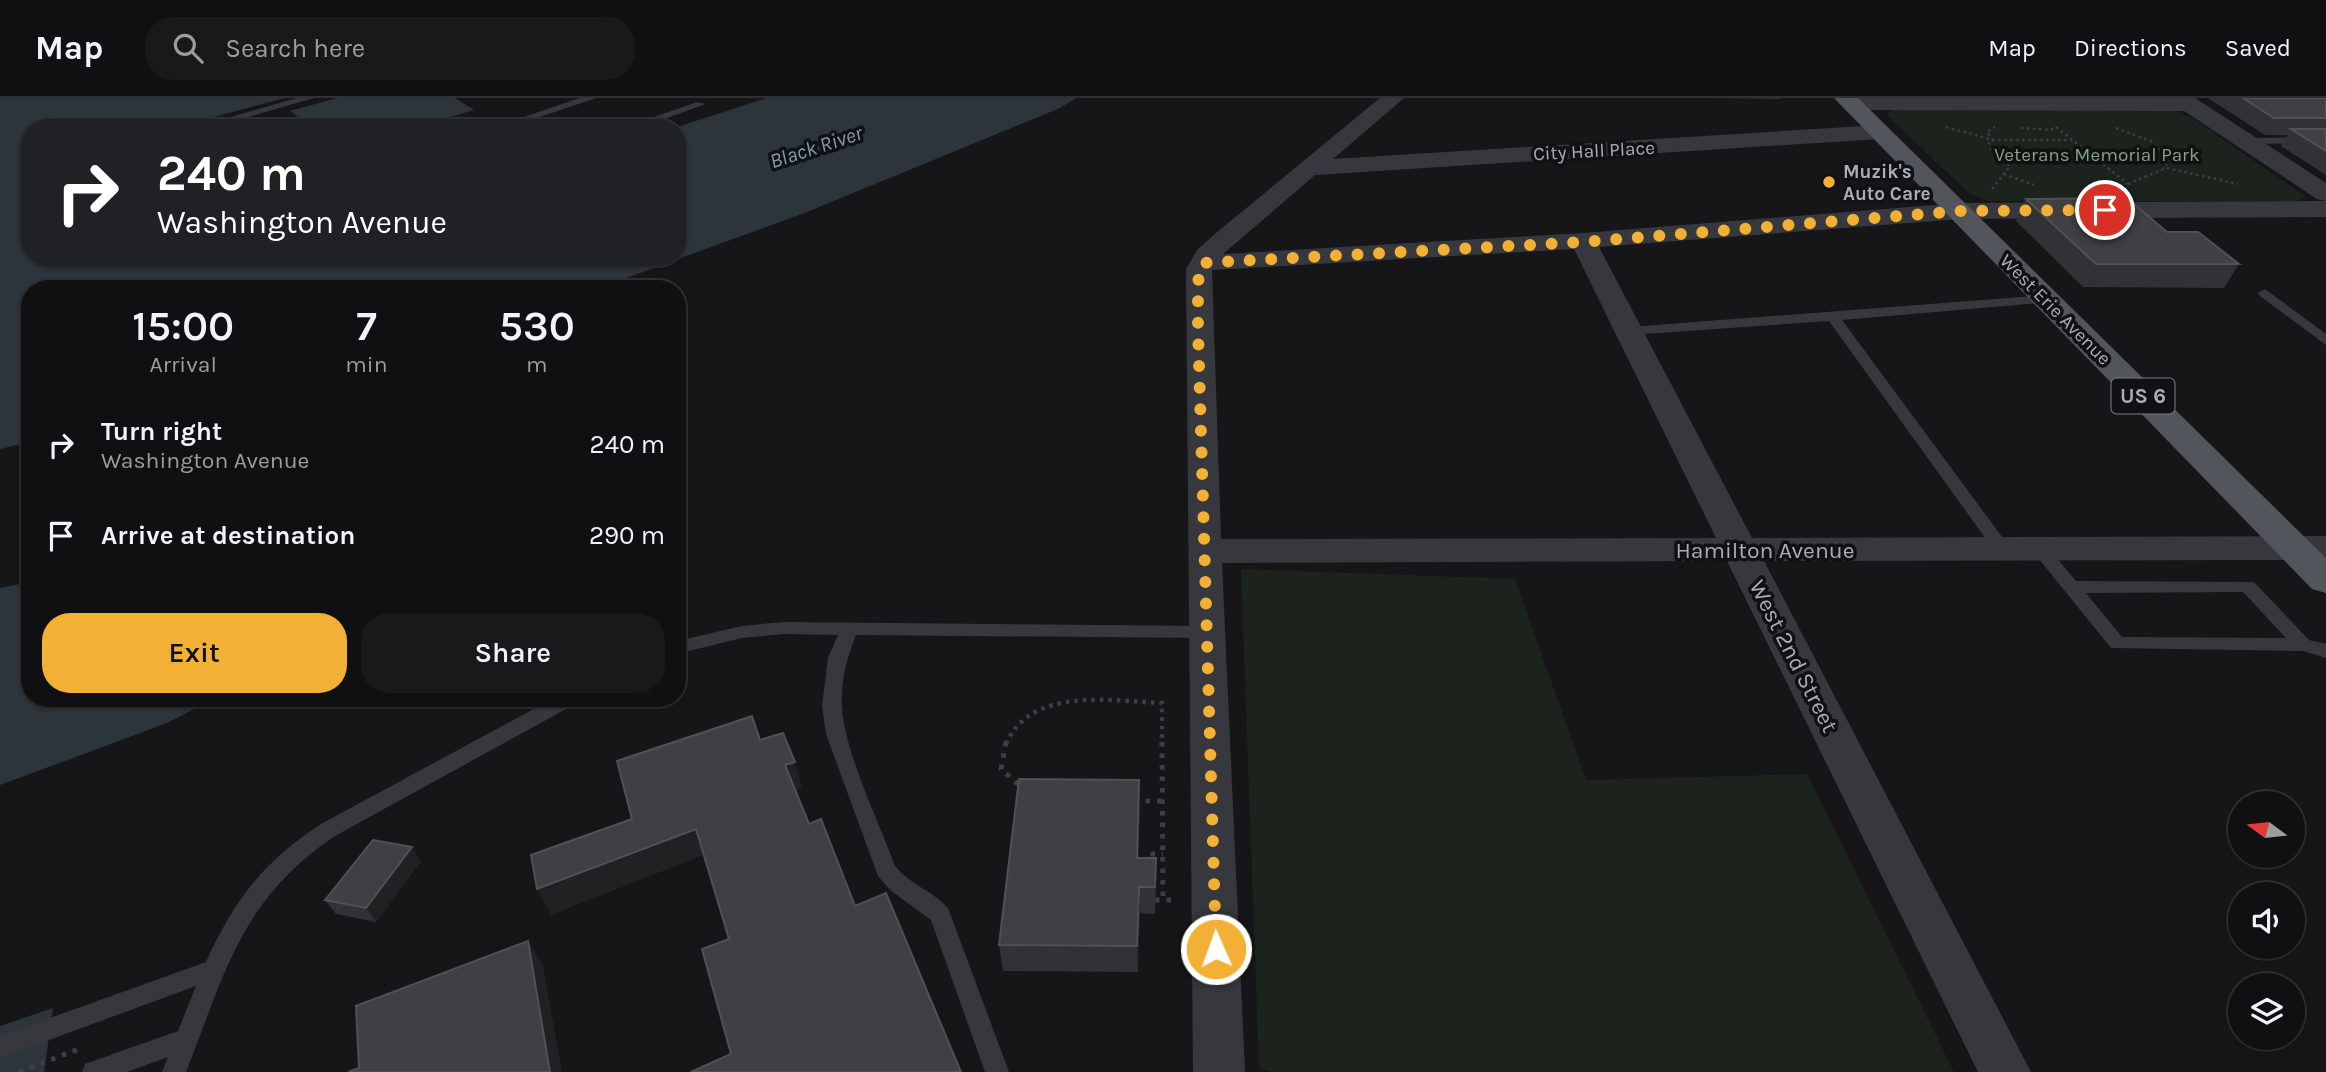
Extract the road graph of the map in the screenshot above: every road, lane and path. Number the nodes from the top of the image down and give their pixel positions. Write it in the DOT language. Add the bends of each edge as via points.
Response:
graph roads {
  1 [pos="309,98"];
  2 [pos="591,98"];
  3 [pos="1393,98"];
  4 [pos="1849,101"];
  5 [pos="2185,101"];
  6 [pos="701,104"];
  7 [pos="231,119"];
  8 [pos="532,119"];
  9 [pos="655,119"];
  10 [pos="2004,126"];
  11 [pos="2105,126"];
  12 [pos="2012,127"];
  13 [pos="1880,132"];
  14 [pos="1993,140"];
  15 [pos="2073,140"];
  16 [pos="2244,141"];
  17 [pos="2326,141"];
  18 [pos="1309,168"];
  19 [pos="2166,168"];
  20 [pos="2004,174"];
  21 [pos="2128,184"];
  22 [pos="2037,186"];
  23 [pos="2245,186"];
  24 [pos="2122,190"];
  25 [pos="2326,194"];
  26 [pos="1973,204"];
  27 [pos="2326,209"];
  28 [pos="1583,242"];
  29 [pos="1202,263"];
  30 [pos="2265,293"];
  31 [pos="2047,299"];
  32 [pos="1833,317"];
  33 [pos="1630,331"];
  34 [pos="2326,341"];
  35 [pos="2310,548"];
  36 [pos="2002,549"];
  37 [pos="2040,549"];
  38 [pos="1204,551"];
  39 [pos="1741,551"];
  40 [pos="2326,580"];
  41 [pos="2071,587"];
  42 [pos="850,628"];
  43 [pos="1206,632"];
  44 [pos="2303,645"];
  45 [pos="686,646"];
  46 [pos="2326,651"];
  47 [pos="554,707"];
  48 [pos="1027,790"];
  49 [pos="1123,801"];
  50 [pos="1163,801"];
  51 [pos="1163,854"];
  52 [pos="1148,874"];
  53 [pos="1155,900"];
  54 [pos="1163,900"];
  55 [pos="1181,900"];
  56 [pos="217,968"];
  57 [pos="187,1039"];
  58 [pos="92,1045"];
  59 [pos="0,1047"];
  60 [pos="19,1072"];
  61 [pos="94,1072"];
  62 [pos="174,1072"];
  63 [pos="997,1072"];
  64 [pos="1219,1072"];
  65 [pos="2005,1072"];
  1 -- 7 [label="lane"];
  2 -- 8 [label="lane" via="529,117"];
  3 -- 18 [label="street"];
  4 -- 5 [label="street"];
  4 -- 13 [label="main road, West Erie Avenue / US 6"];
  5 -- 16 [label="street"];
  6 -- 9 [label="lane"];
  10 -- 14 [label="path" via="1990,128 1987,132"];
  11 -- 19 [label="path" via="2153,142 2166,156"];
  12 -- 15 [label="path" via="2040,131 2055,126"];
  13 -- 18 [label="street, City Hall Place"];
  13 -- 26 [label="main road, West Erie Avenue / US 6"];
  14 -- 15 [label="path"];
  14 -- 20 [label="path" via="1989,143 1992,152 2010,166"];
  15 -- 21 [label="path"];
  16 -- 17 [label="lane"];
  16 -- 25 [label="street"];
  18 -- 29 [label="street"];
  19 -- 21 [label="path"];
  19 -- 23 [label="path"];
  20 -- 22 [label="path"];
  20 -- 26 [label="path"];
  21 -- 24 [label="path"];
  26 -- 27 [label="street"];
  26 -- 28 [label="street"];
  26 -- 31 [label="main road, West Erie Avenue / US 6"];
  28 -- 29 [label="street"];
  28 -- 33 [label="street, West 2nd Street"];
  29 -- 38 [label="street" via="1198,282"];
  30 -- 34 [label="lane"];
  31 -- 32 [label="lane"];
  31 -- 35 [label="main road, West Erie Avenue / US 6"];
  32 -- 33 [label="lane"];
  32 -- 36 [label="lane"];
  33 -- 39 [label="street, West 2nd Street"];
  35 -- 37 [label="street, Hamilton Avenue"];
  35 -- 40 [label="main road, West Erie Avenue / US 6"];
  36 -- 37 [label="street, Hamilton Avenue"];
  36 -- 39 [label="street, Hamilton Avenue"];
  37 -- 41 [label="lane"];
  38 -- 39 [label="street, Hamilton Avenue"];
  38 -- 43 [label="street"];
  39 -- 65 [label="street, West 2nd Street"];
  41 -- 44 [label="lane" via="2248,586"];
  41 -- 44 [label="lane" via="2117,643"];
  42 -- 43 [label="lane"];
  42 -- 45 [label="lane" via="742,632"];
  42 -- 63 [label="lane" via="836,658 832,706 836,734 886,870 892,880 940,915"];
  43 -- 64 [label="street"];
  44 -- 46 [label="lane"];
  47 -- 56 [label="lane" via="296,850 255,895"];
  48 -- 50 [label="path" via="1001,769 1009,733 1030,713 1057,702 1162,703"];
  49 -- 50 [label="path"];
  50 -- 51 [label="path"];
  51 -- 52 [label="path" via="1148,854"];
  51 -- 54 [label="path"];
  53 -- 54 [label="path"];
  54 -- 55 [label="path"];
  56 -- 57 [label="lane"];
  56 -- 59 [label="lane"];
  57 -- 61 [label="lane"];
  57 -- 62 [label="lane"];
  58 -- 60 [label="path"];
}
